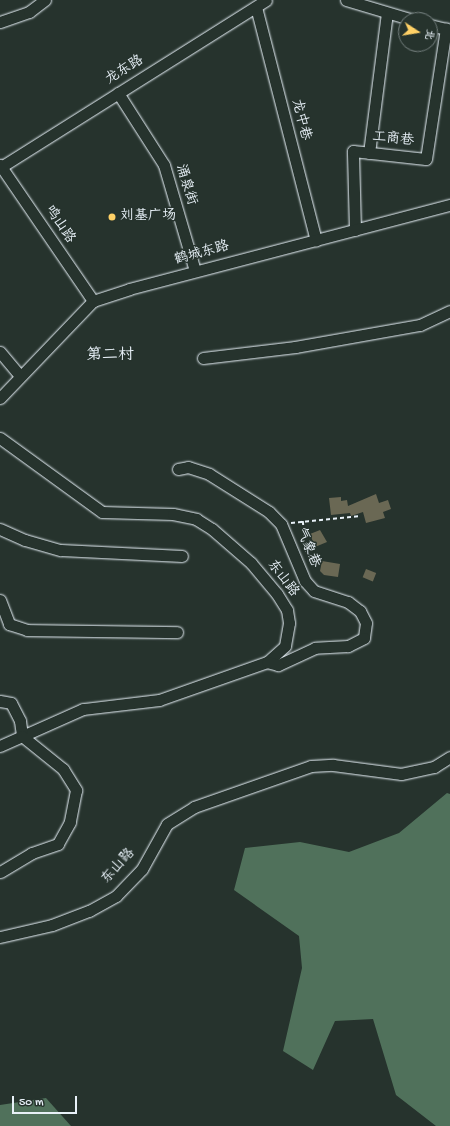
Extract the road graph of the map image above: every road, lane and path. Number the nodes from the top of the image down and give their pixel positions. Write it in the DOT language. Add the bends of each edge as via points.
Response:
graph roads {
  1 [pos="45,0"];
  2 [pos="266,0"];
  3 [pos="346,0"];
  4 [pos="374,4"];
  5 [pos="256,6"];
  6 [pos="387,12"];
  7 [pos="398,15"];
  8 [pos="0,22"];
  9 [pos="438,27"];
  10 [pos="448,30"];
  11 [pos="118,93"];
  12 [pos="369,153"];
  13 [pos="0,166"];
  14 [pos="450,205"];
  15 [pos="355,230"];
  16 [pos="316,240"];
  17 [pos="195,271"];
  18 [pos="93,301"];
  19 [pos="450,311"];
  20 [pos="0,352"];
  21 [pos="204,358"];
  22 [pos="20,376"];
  23 [pos="0,398"];
  24 [pos="0,438"];
  25 [pos="178,468"];
  26 [pos="362,516"];
  27 [pos="303,521"];
  28 [pos="281,524"];
  29 [pos="0,529"];
  30 [pos="182,556"];
  31 [pos="314,564"];
  32 [pos="0,600"];
  33 [pos="177,632"];
  34 [pos="267,662"];
  35 [pos="0,701"];
  36 [pos="22,736"];
  37 [pos="0,746"];
  38 [pos="450,757"];
  39 [pos="0,872"];
  40 [pos="0,937"];
  1 -- 8 [label="street" via="29,12"];
  2 -- 5 [label="street, 龙东路"];
  3 -- 4 [label="street"];
  4 -- 6 [label="street"];
  5 -- 11 [label="street, 龙东路"];
  5 -- 16 [label="street, 龙中巷"];
  6 -- 7 [label="street"];
  6 -- 12 [label="street"];
  9 -- 10 [label="street"];
  10 -- 12 [label="street, 工商巷" via="426,159"];
  11 -- 13 [label="street, 龙东路"];
  11 -- 17 [label="street, 涌泉街" via="164,165"];
  12 -- 15 [label="street, 工商巷" via="353,151"];
  13 -- 18 [label="street, 鸣山路"];
  14 -- 15 [label="street, 鹤城东路"];
  15 -- 16 [label="street, 鹤城东路"];
  16 -- 17 [label="street, 鹤城东路"];
  17 -- 18 [label="street, 鹤城东路"];
  18 -- 22 [label="street, 鹤城东路"];
  19 -- 21 [label="street" via="420,325 295,347"];
  20 -- 22 [label="street"];
  22 -- 23 [label="street, 鹤城东路"];
  24 -- 34 [label="street, 东山路" via="102,512 188,516 227,541 251,563 287,610 289,623 285,646"];
  25 -- 28 [label="street, 气象巷" via="188,467 209,474 261,506"];
  26 -- 27 [label="path"];
  27 -- 28 [label="path"];
  27 -- 31 [label="path" via="306,550"];
  28 -- 34 [label="street, 气象巷" via="305,580 314,590 348,602 360,611 366,623 366,633 364,638 348,646 316,648 278,665"];
  29 -- 30 [label="street" via="25,540 61,550"];
  32 -- 33 [label="street" via="9,624 27,630"];
  34 -- 36 [label="street, 东山路" via="159,700 83,710"];
  35 -- 36 [label="street" via="11,703 20,721"];
  36 -- 37 [label="street, 东山路"];
  36 -- 39 [label="street" via="63,768 76,790 70,822 58,844 32,853"];
  38 -- 40 [label="street, 东山路" via="434,767 401,774 333,765 311,766 194,807 167,824 142,869 116,896 90,911 52,925"];
}
